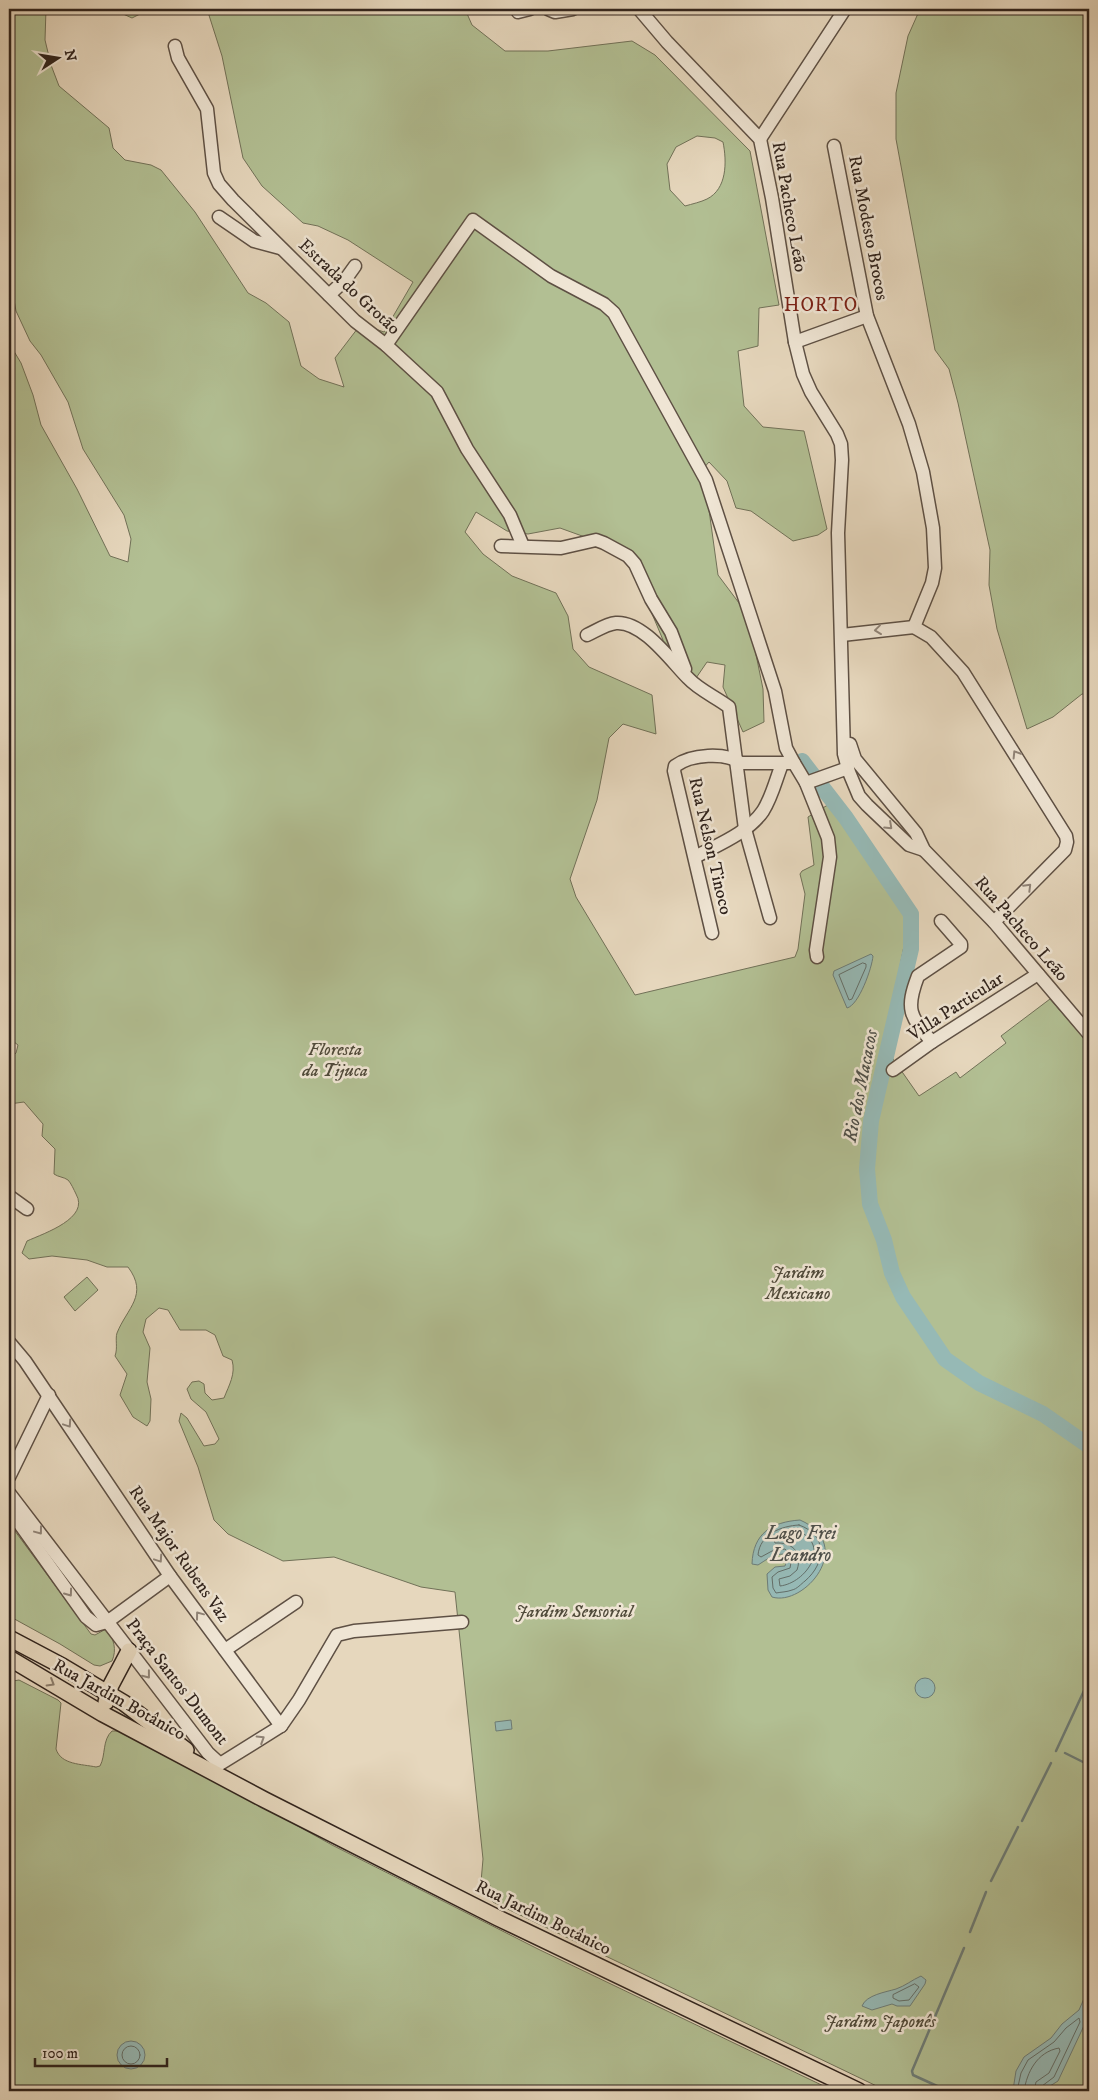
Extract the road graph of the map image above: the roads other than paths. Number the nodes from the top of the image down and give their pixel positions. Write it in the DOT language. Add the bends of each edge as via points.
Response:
graph roads {
  1 [pos="548,9"];
  2 [pos="572,9"];
  3 [pos="639,9"];
  4 [pos="845,9"];
  5 [pos="175,46"];
  6 [pos="760,140"];
  7 [pos="834,146"];
  8 [pos="219,217"];
  9 [pos="280,248"];
  10 [pos="354,266"];
  11 [pos="329,295"];
  12 [pos="867,316"];
  13 [pos="795,342"];
  14 [pos="386,345"];
  15 [pos="500,546"];
  16 [pos="524,546"];
  17 [pos="914,627"];
  18 [pos="587,635"];
  19 [pos="842,635"];
  20 [pos="688,679"];
  21 [pos="843,687"];
  22 [pos="735,759"];
  23 [pos="788,764"];
  24 [pos="848,770"];
  25 [pos="864,773"];
  26 [pos="806,783"];
  27 [pos="880,790"];
  28 [pos="867,805"];
  29 [pos="745,829"];
  30 [pos="924,850"];
  31 [pos="695,858"];
  32 [pos="770,918"];
  33 [pos="941,922"];
  34 [pos="994,922"];
  35 [pos="712,933"];
  36 [pos="817,957"];
  37 [pos="1038,974"];
  38 [pos="1089,1034"];
  39 [pos="932,1042"];
  40 [pos="893,1070"];
  41 [pos="9,1196"];
  42 [pos="26,1209"];
  43 [pos="9,1342"];
  44 [pos="49,1395"];
  45 [pos="9,1478"];
  46 [pos="9,1493"];
  47 [pos="9,1512"];
  48 [pos="170,1576"];
  49 [pos="296,1602"];
  50 [pos="107,1622"];
  51 [pos="462,1622"];
  52 [pos="9,1638"];
  53 [pos="225,1650"];
  54 [pos="129,1651"];
  55 [pos="9,1658"];
  56 [pos="108,1693"];
  57 [pos="103,1714"];
  58 [pos="281,1726"];
  59 [pos="216,1768"];
  60 [pos="859,2091"];
  1 -- 2 [label="street" via="555,12"];
  3 -- 6 [label="street, Rua Pacheco Leão"];
  4 -- 6 [label="street"];
  5 -- 9 [label="street, Estrada do Grotão" via="178,58 207,109 212,164 219,184"];
  6 -- 13 [label="street, Rua Pacheco Leão"];
  7 -- 12 [label="street, Rua Modesto Brocos"];
  8 -- 9 [label="street" via="254,241"];
  9 -- 11 [label="street, Estrada do Grotão"];
  10 -- 11 [label="street"];
  11 -- 14 [label="street, Estrada do Grotão" via="355,322"];
  12 -- 13 [label="street"];
  12 -- 17 [label="street, Rua Modesto Brocos" via="924,472 933,528 934,575"];
  13 -- 19 [label="street, Rua Pacheco Leão" via="811,392 841,444 838,533"];
  14 -- 16 [label="street, Estrada do Grotão" via="440,396 467,449 510,515"];
  14 -- 23 [label="street" via="473,220 551,276 604,304 614,313 706,480 775,691"];
  15 -- 16 [label="street"];
  16 -- 20 [label="street" via="560,548 596,540 628,556 671,632"];
  17 -- 19 [label="street, one-way"];
  34 -- 17 [label="street, one-way" via="1065,850 1066,836 963,672 932,637"];
  18 -- 20 [label="street" via="623,623 664,650"];
  19 -- 21 [label="street, Rua Pacheco Leão"];
  20 -- 22 [label="street" via="729,707"];
  21 -- 24 [label="street, Rua Pacheco Leão" via="844,754"];
  21 -- 25 [label="street, Rua Pacheco Leão" via="849,742 854,759"];
  22 -- 23 [label="street" via="741,763"];
  22 -- 29 [label="street"];
  22 -- 31 [label="street, Rua Nelson Tinoco" via="703,757 675,766"];
  23 -- 26 [label="street"];
  23 -- 29 [label="street" via="764,809"];
  24 -- 25 [label="street"];
  24 -- 26 [label="street"];
  24 -- 28 [label="street, Rua Pacheco Leão" via="859,796"];
  25 -- 27 [label="street, Rua Pacheco Leão"];
  26 -- 36 [label="street" via="830,848"];
  27 -- 28 [label="street" via="868,794"];
  27 -- 30 [label="street, Rua Pacheco Leão" via="916,833"];
  28 -- 30 [label="street, Rua Pacheco Leão, one-way" via="909,845"];
  29 -- 31 [label="street"];
  29 -- 32 [label="street"];
  30 -- 34 [label="street, Rua Pacheco Leão"];
  31 -- 35 [label="street, Rua Nelson Tinoco"];
  33 -- 39 [label="street" via="961,947 918,976 911,1004 913,1018"];
  34 -- 37 [label="street, Rua Pacheco Leão"];
  37 -- 38 [label="street, Rua Pacheco Leão"];
  37 -- 39 [label="street, Villa Particular"];
  39 -- 40 [label="street, Villa Particular"];
  41 -- 42 [label="street"];
  43 -- 44 [label="street, Rua Major Rubens Vaz"];
  44 -- 45 [label="street"];
  44 -- 48 [label="street, Rua Major Rubens Vaz, one-way"];
  46 -- 50 [label="street, Praça Santos Dumont, one-way"];
  47 -- 50 [label="street, Praça Santos Dumont, one-way" via="86,1617 96,1625"];
  48 -- 50 [label="street"];
  53 -- 48 [label="street, Rua Major Rubens Vaz, one-way"];
  49 -- 53 [label="street"];
  50 -- 54 [label="street, Praça Santos Dumont"];
  51 -- 58 [label="street" via="337,1635"];
  52 -- 56 [label="main road, Rua Jardim Botânico"];
  53 -- 58 [label="street, Rua Major Rubens Vaz"];
  54 -- 56 [label="main road"];
  54 -- 59 [label="street, Praça Santos Dumont, one-way" via="208,1753"];
  55 -- 57 [label="main road, Rua Jardim Botânico, one-way"];
  56 -- 57 [label="main road"];
  56 -- 59 [label="main road, Rua Jardim Botânico"];
  57 -- 59 [label="main road, Rua Jardim Botânico"];
  59 -- 58 [label="street, one-way"];
  59 -- 60 [label="main road, Rua Jardim Botânico" via="265,1800 498,1918"];
}
